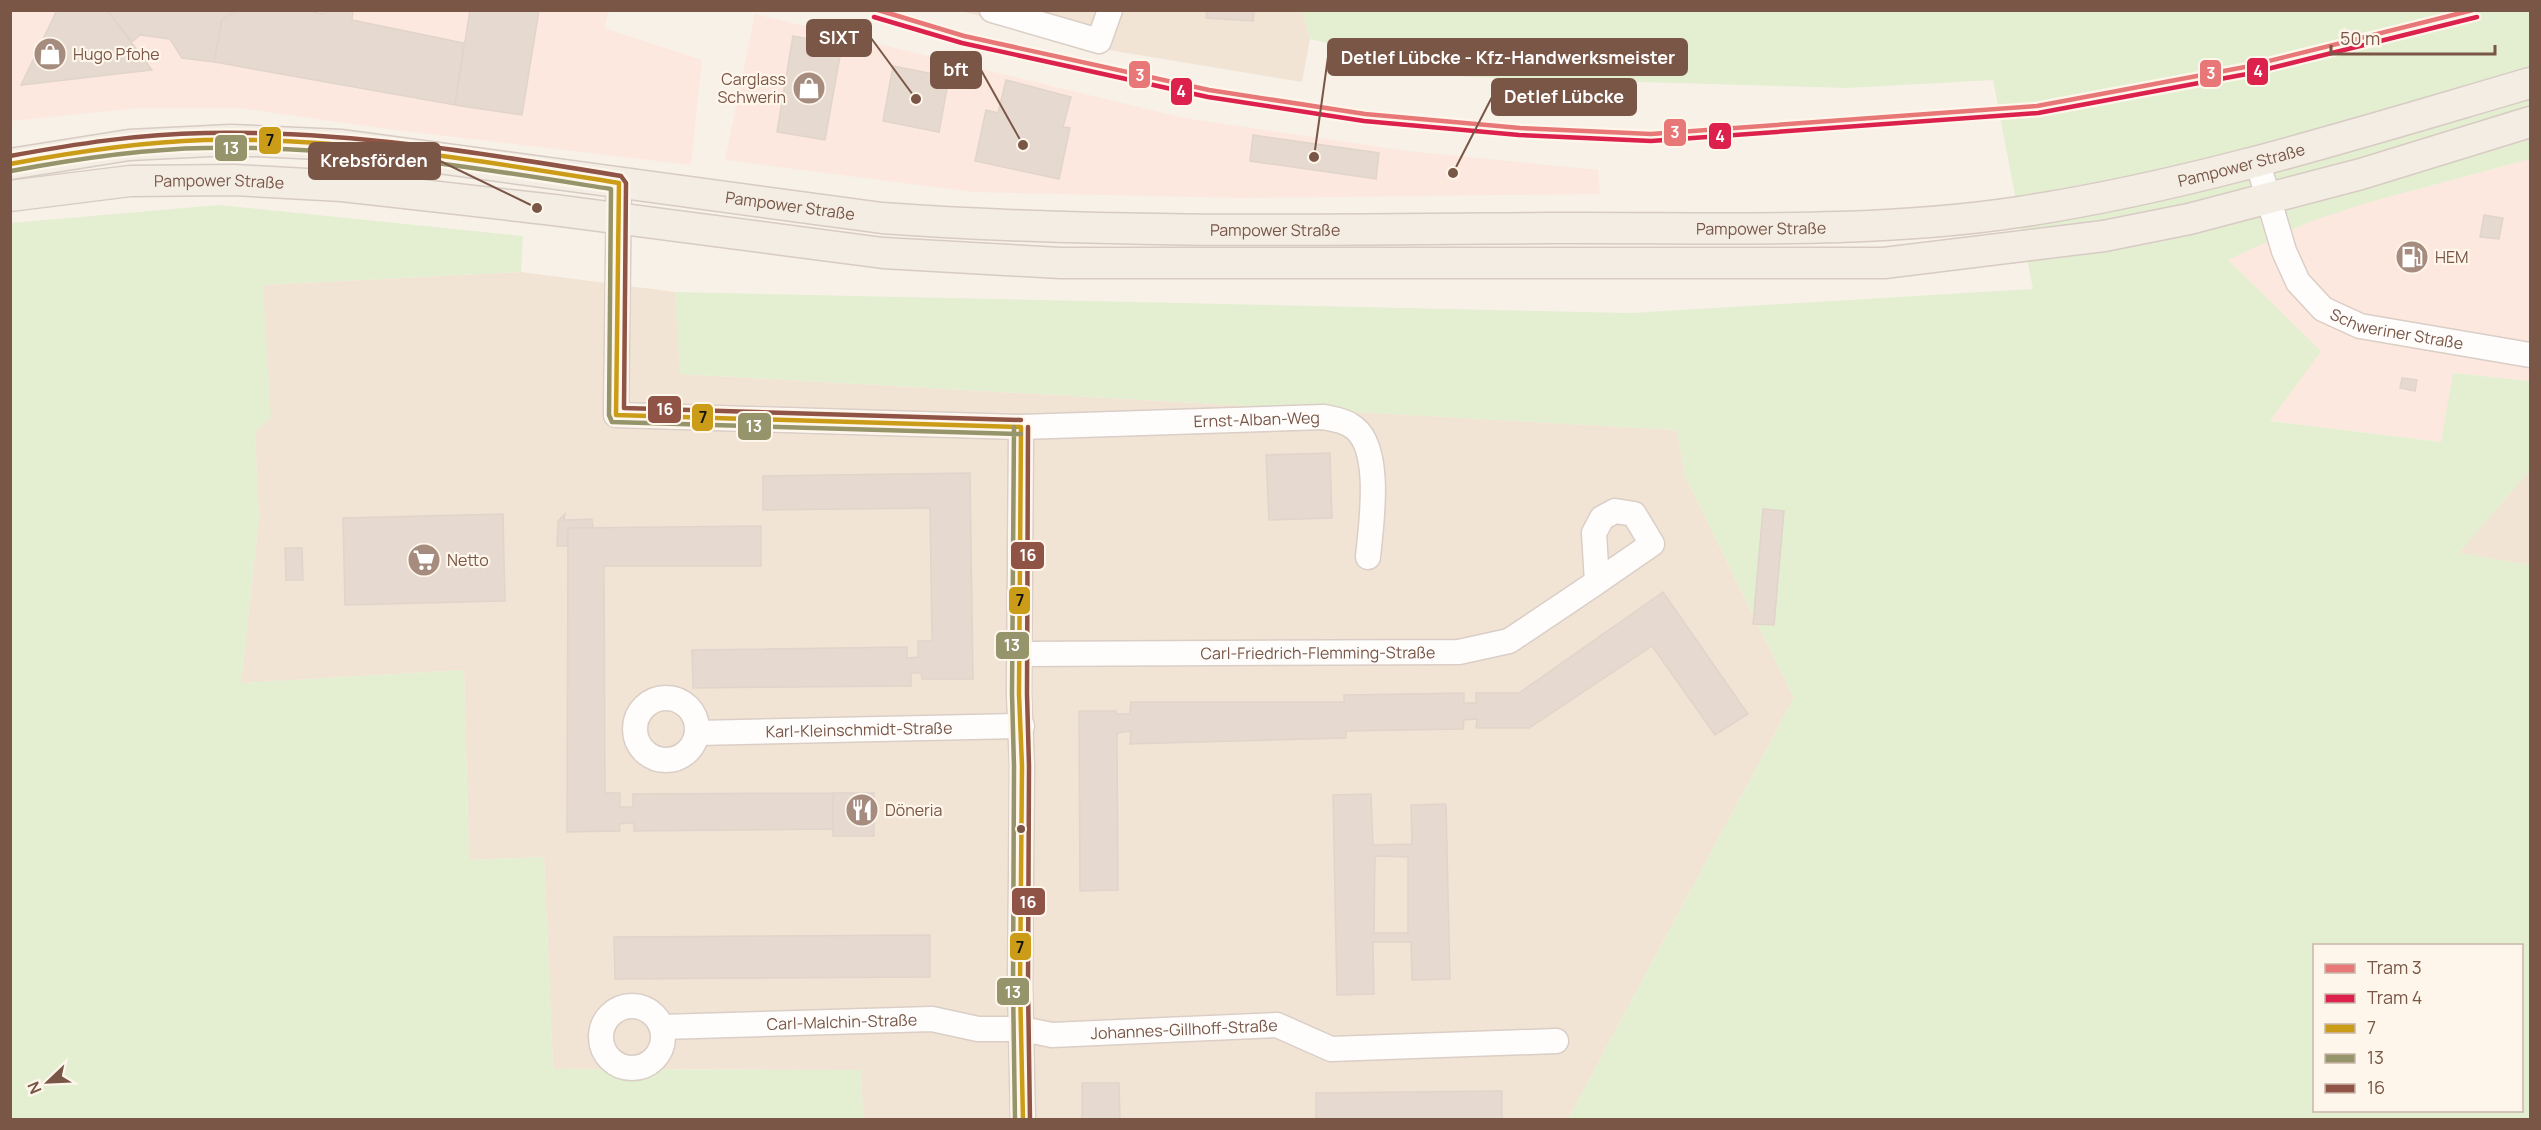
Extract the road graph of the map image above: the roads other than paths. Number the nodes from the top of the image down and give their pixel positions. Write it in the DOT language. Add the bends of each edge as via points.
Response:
graph roads {
  1 [pos="992,10"];
  2 [pos="1110,10"];
  3 [pos="2530,83"];
  4 [pos="2530,122"];
  5 [pos="2257,160"];
  6 [pos="10,164"];
  7 [pos="619,183"];
  8 [pos="10,196"];
  9 [pos="2268,199"];
  10 [pos="618,219"];
  11 [pos="2530,355"];
  12 [pos="1021,427"];
  13 [pos="1368,557"];
  14 [pos="1597,582"];
  15 [pos="1020,654"];
  16 [pos="1022,726"];
  17 [pos="697,733"];
  18 [pos="662,1027"];
  19 [pos="1022,1029"];
  20 [pos="1556,1041"];
  21 [pos="1023,1119"];
  1 -- 2 [label="street" via="1099,41"];
  3 -- 5 [label="main road, Pampower Straße"];
  4 -- 9 [label="main road, Pampower Straße"];
  5 -- 7 [label="main road, Pampower Straße" via="2095,200 2015,213 1880,226 1200,231 882,218"];
  5 -- 9 [label="street, Schweriner Straße"];
  6 -- 7 [label="main road, Pampower Straße" via="129,145 231,140 342,145"];
  7 -- 10 [label="street"];
  8 -- 10 [label="main road, Pampower Straße" via="130,181 234,180 342,186"];
  9 -- 10 [label="main road, Pampower Straße" via="2104,236 1884,263 1060,263 883,254"];
  9 -- 11 [label="street, Schweriner Straße" via="2283,251 2298,282 2323,309 2360,326"];
  10 -- 12 [label="street, Ernst-Alban-Weg" via="616,415"];
  12 -- 13 [label="street, Ernst-Alban-Weg" via="1324,417 1351,425 1364,439 1371,455"];
  12 -- 15 [label="street"];
  14 -- 15 [label="street, Carl-Friedrich-Flemming-Straße" via="1509,641 1459,652"];
  15 -- 16 [label="street"];
  16 -- 17 [label="street, Karl-Kleinschmidt-Straße"];
  16 -- 19 [label="street"];
  18 -- 19 [label="street, Carl-Malchin-Straße" via="932,1019 978,1029"];
  19 -- 20 [label="street, Johannes-Gillhoff-Straße" via="1052,1035 1277,1025 1331,1049"];
  19 -- 21 [label="street"];
}
